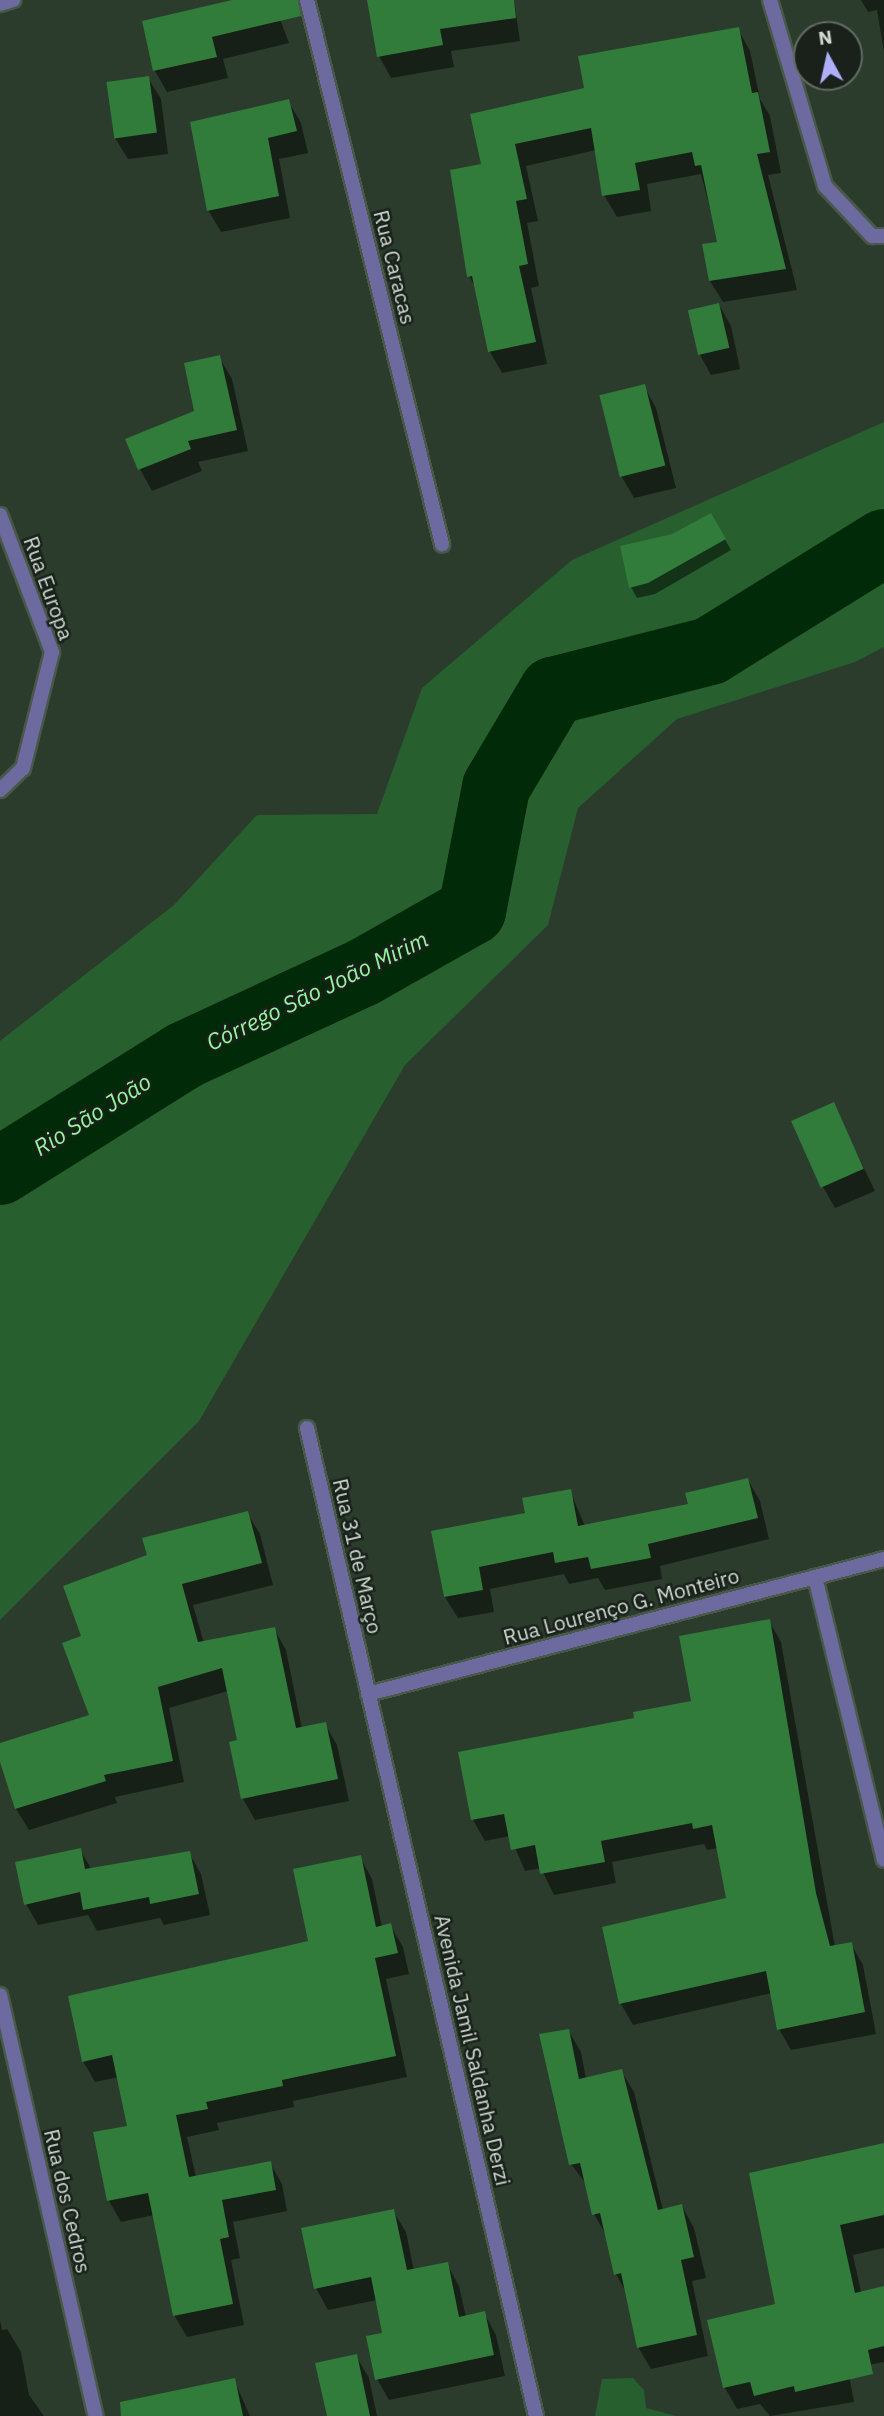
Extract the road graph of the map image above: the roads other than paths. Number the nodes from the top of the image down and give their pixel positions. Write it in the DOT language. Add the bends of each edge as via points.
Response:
graph roads {
  1 [pos="13,0"];
  2 [pos="307,0"];
  3 [pos="771,0"];
  4 [pos="0,4"];
  5 [pos="884,236"];
  6 [pos="0,515"];
  7 [pos="442,544"];
  8 [pos="0,790"];
  9 [pos="307,1428"];
  10 [pos="884,1559"];
  11 [pos="815,1577"];
  12 [pos="368,1694"];
  13 [pos="884,1860"];
  14 [pos="0,1995"];
  15 [pos="96,2416"];
  16 [pos="536,2416"];
  1 -- 4 [label="street"];
  2 -- 7 [label="street, Rua Caracas"];
  3 -- 5 [label="street" via="825,186 872,236"];
  6 -- 8 [label="street, Rua Europa" via="52,652 23,768"];
  9 -- 12 [label="street, Rua 31 de Março"];
  10 -- 11 [label="street, Rua Lourenço G. Monteiro"];
  11 -- 12 [label="street, Rua Lourenço G. Monteiro"];
  11 -- 13 [label="street"];
  12 -- 16 [label="street, Avenida Jamil Saldanha Derzi"];
  14 -- 15 [label="street, Rua dos Cedros"];
}
